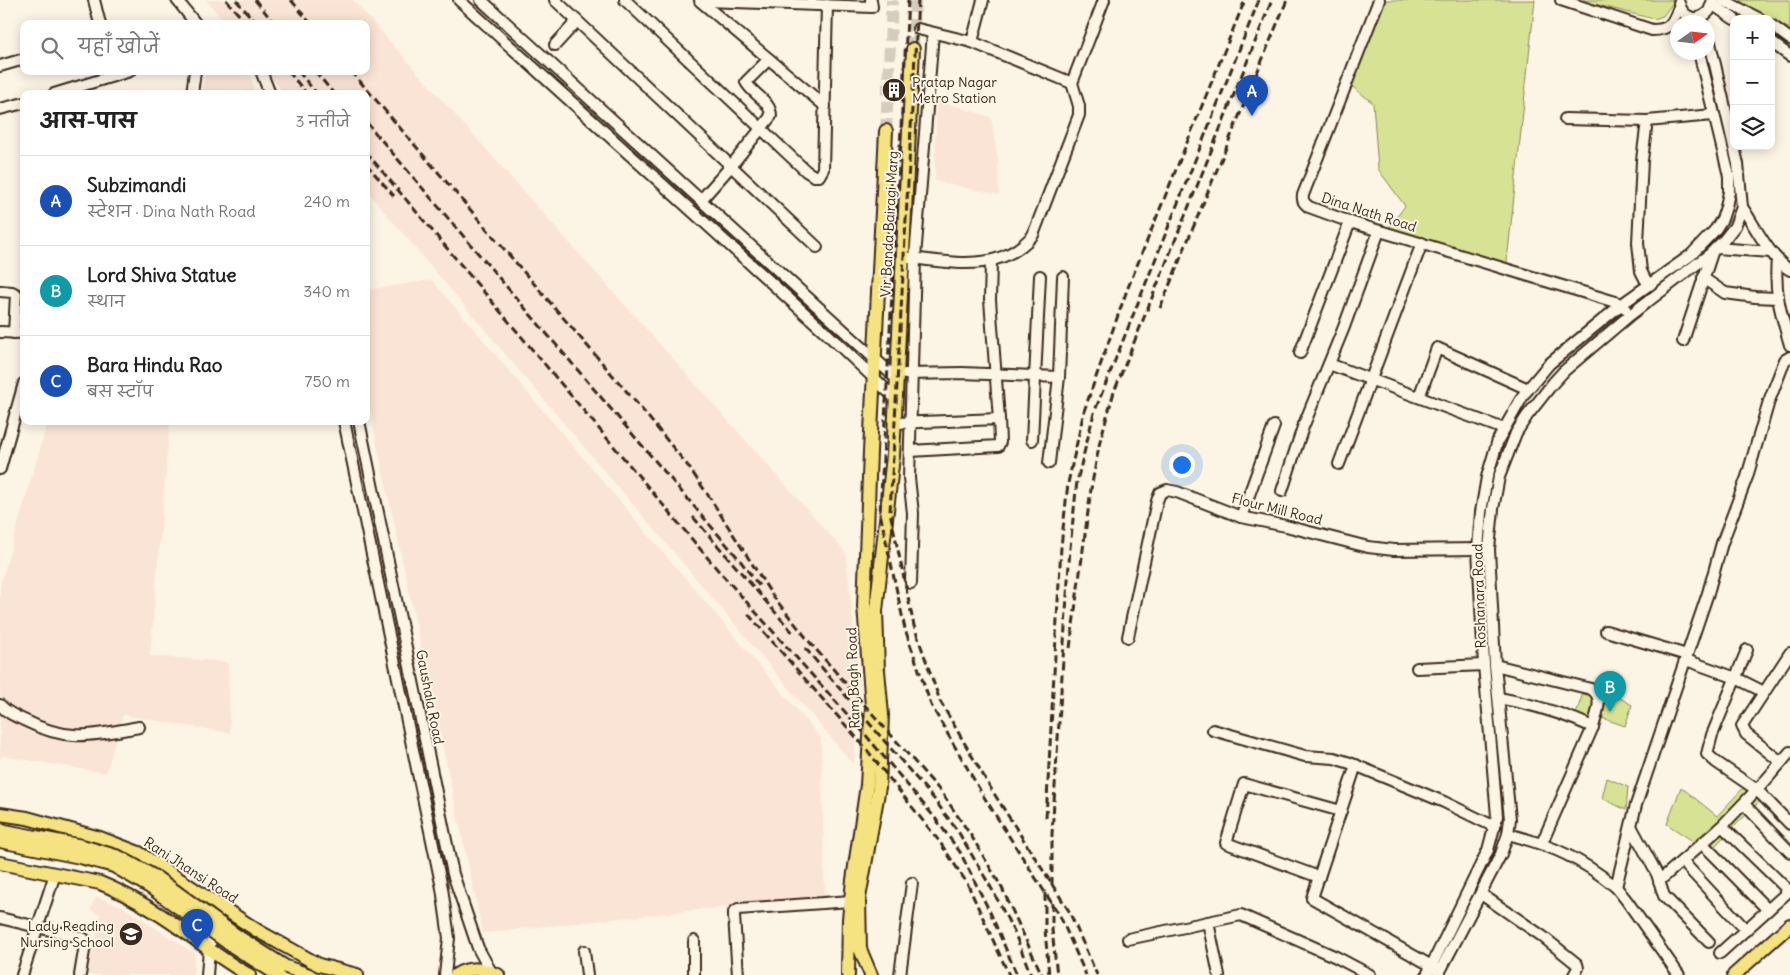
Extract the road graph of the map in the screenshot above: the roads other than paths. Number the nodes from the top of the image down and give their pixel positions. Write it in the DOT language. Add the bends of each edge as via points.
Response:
graph roads {
  1 [pos="94,0"];
  2 [pos="177,0"];
  3 [pos="459,0"];
  4 [pos="481,0"];
  5 [pos="555,0"];
  6 [pos="625,0"];
  7 [pos="700,0"];
  8 [pos="871,0"];
  9 [pos="983,0"];
  10 [pos="1104,0"];
  11 [pos="1379,0"];
  12 [pos="1561,0"];
  13 [pos="1723,0"];
  14 [pos="1712,2"];
  15 [pos="1679,3"];
  16 [pos="827,5"];
  17 [pos="1686,15"];
  18 [pos="1706,15"];
  19 [pos="1752,15"];
  20 [pos="1730,16"];
  21 [pos="99,20"];
  22 [pos="193,20"];
  23 [pos="577,21"];
  24 [pos="1775,28"];
  25 [pos="918,29"];
  26 [pos="933,33"];
  27 [pos="1790,39"];
  28 [pos="972,42"];
  29 [pos="554,45"];
  30 [pos="1775,45"];
  31 [pos="913,50"];
  32 [pos="1790,56"];
  33 [pos="769,59"];
  34 [pos="20,60"];
  35 [pos="1701,60"];
  36 [pos="1714,60"];
  37 [pos="0,66"];
  38 [pos="110,75"];
  39 [pos="194,75"];
  40 [pos="263,75"];
  41 [pos="1072,83"];
  42 [pos="66,90"];
  43 [pos="193,90"];
  44 [pos="268,90"];
  45 [pos="20,103"];
  46 [pos="825,106"];
  47 [pos="0,110"];
  48 [pos="1713,114"];
  49 [pos="1565,119"];
  50 [pos="1647,121"];
  51 [pos="762,129"];
  52 [pos="886,131"];
  53 [pos="731,166"];
  54 [pos="698,198"];
  55 [pos="687,206"];
  56 [pos="1742,207"];
  57 [pos="1350,222"];
  58 [pos="1380,231"];
  59 [pos="1422,243"];
  60 [pos="817,247"];
  61 [pos="1714,250"];
  62 [pos="1774,255"];
  63 [pos="909,258"];
  64 [pos="991,262"];
  65 [pos="1790,270"];
  66 [pos="1040,276"];
  67 [pos="1063,277"];
  68 [pos="1703,278"];
  69 [pos="1650,285"];
  70 [pos="0,291"];
  71 [pos="1777,298"];
  72 [pos="1622,304"];
  73 [pos="1630,315"];
  74 [pos="0,332"];
  75 [pos="19,333"];
  76 [pos="1683,341"];
  77 [pos="1790,345"];
  78 [pos="1300,353"];
  79 [pos="1790,357"];
  80 [pos="874,358"];
  81 [pos="1328,364"];
  82 [pos="911,374"];
  83 [pos="995,375"];
  84 [pos="1036,376"];
  85 [pos="897,377"];
  86 [pos="1059,377"];
  87 [pos="873,378"];
  88 [pos="1372,379"];
  89 [pos="1528,390"];
  90 [pos="1419,397"];
  91 [pos="20,398"];
  92 [pos="896,399"];
  93 [pos="999,419"];
  94 [pos="911,422"];
  95 [pos="895,423"];
  96 [pos="345,425"];
  97 [pos="360,425"];
  98 [pos="1274,426"];
  99 [pos="1504,429"];
  100 [pos="1032,440"];
  101 [pos="910,451"];
  102 [pos="1049,464"];
  103 [pos="1339,464"];
  104 [pos="0,470"];
  105 [pos="1282,491"];
  106 [pos="1241,517"];
  107 [pos="1478,549"];
  108 [pos="911,583"];
  109 [pos="1606,631"];
  110 [pos="1128,637"];
  111 [pos="1747,650"];
  112 [pos="1790,653"];
  113 [pos="1687,658"];
  114 [pos="1495,664"];
  115 [pos="1484,665"];
  116 [pos="1417,668"];
  117 [pos="1736,678"];
  118 [pos="1764,692"];
  119 [pos="1499,698"];
  120 [pos="0,705"];
  121 [pos="139,727"];
  122 [pos="1593,727"];
  123 [pos="1214,730"];
  124 [pos="1790,752"];
  125 [pos="1781,762"];
  126 [pos="1356,765"];
  127 [pos="1757,790"];
  128 [pos="1744,804"];
  129 [pos="1341,811"];
  130 [pos="0,814"];
  131 [pos="1790,824"];
  132 [pos="1630,826"];
  133 [pos="1722,826"];
  134 [pos="1495,827"];
  135 [pos="0,830"];
  136 [pos="1508,834"];
  137 [pos="0,841"];
  138 [pos="1542,843"];
  139 [pos="1702,843"];
  140 [pos="1790,852"];
  141 [pos="1682,861"];
  142 [pos="0,863"];
  143 [pos="55,874"];
  144 [pos="1319,877"];
  145 [pos="1659,881"];
  146 [pos="912,883"];
  147 [pos="1616,887"];
  148 [pos="1789,890"];
  149 [pos="1481,894"];
  150 [pos="851,901"];
  151 [pos="220,907"];
  152 [pos="1768,910"];
  153 [pos="0,918"];
  154 [pos="1208,922"];
  155 [pos="1790,925"];
  156 [pos="37,927"];
  157 [pos="1746,930"];
  158 [pos="1128,939"];
  159 [pos="694,940"];
  160 [pos="1709,942"];
  161 [pos="854,947"];
  162 [pos="210,949"];
  163 [pos="584,951"];
  164 [pos="1720,954"];
  165 [pos="1434,972"];
  166 [pos="495,973"];
  167 [pos="22,975"];
  168 [pos="80,975"];
  169 [pos="207,975"];
  170 [pos="249,975"];
  171 [pos="278,975"];
  172 [pos="309,975"];
  173 [pos="357,975"];
  174 [pos="445,975"];
  175 [pos="456,975"];
  176 [pos="587,975"];
  177 [pos="694,975"];
  178 [pos="738,975"];
  179 [pos="848,975"];
  180 [pos="871,975"];
  181 [pos="900,975"];
  182 [pos="1219,975"];
  183 [pos="1370,975"];
  184 [pos="1574,975"];
  185 [pos="1679,975"];
  186 [pos="1734,975"];
  1 -- 21 [label="street"];
  2 -- 22 [label="street"];
  3 -- 55 [label="street"];
  4 -- 54 [label="street"];
  5 -- 23 [label="street"];
  6 -- 51 [label="street"];
  7 -- 16 [label="street"];
  7 -- 33 [label="street"];
  8 -- 16 [label="street" via="872,7"];
  9 -- 28 [label="street"];
  10 -- 41 [label="street"];
  11 -- 57 [label="street, Dina Nath Road" via="1302,199 1309,207"];
  12 -- 15 [label="street" via="1652,30 1672,24"];
  13 -- 19 [label="street"];
  14 -- 18 [label="street"];
  14 -- 20 [label="street"];
  15 -- 17 [label="street"];
  16 -- 46 [label="street"];
  23 -- 29 [label="street"];
  23 -- 53 [label="street"];
  24 -- 27 [label="street"];
  25 -- 26 [label="street"];
  26 -- 28 [label="street"];
  26 -- 63 [label="street"];
  28 -- 41 [label="street"];
  30 -- 32 [label="street"];
  31 -- 63 [label="main road, Vir Banda Bairagi Marg"];
  33 -- 46 [label="street"];
  33 -- 51 [label="street" via="746,82 770,109 771,116"];
  34 -- 37 [label="street"];
  35 -- 48 [label="street, Roshanara Road"];
  36 -- 56 [label="street, Roshanara Road" via="1738,164"];
  38 -- 42 [label="street"];
  39 -- 43 [label="street"];
  40 -- 44 [label="street"];
  41 -- 64 [label="street" via="1079,115 1033,235 1025,245"];
  45 -- 47 [label="street"];
  46 -- 51 [label="street" via="820,176 806,171"];
  48 -- 50 [label="street"];
  48 -- 69 [label="street, Roshanara Road" via="1729,176 1729,192 1722,219 1697,249"];
  49 -- 50 [label="street"];
  50 -- 69 [label="street" via="1638,243 1642,270"];
  51 -- 53 [label="street"];
  52 -- 80 [label="main road, Vir Banda Bairagi Marg"];
  53 -- 54 [label="street"];
  53 -- 60 [label="street"];
  54 -- 55 [label="street"];
  54 -- 80 [label="street"];
  55 -- 87 [label="street"];
  56 -- 61 [label="street, Roshanara Road" via="1735,226"];
  56 -- 62 [label="street"];
  57 -- 58 [label="street, Dina Nath Road"];
  57 -- 78 [label="street"];
  58 -- 59 [label="street, Dina Nath Road"];
  58 -- 81 [label="street"];
  59 -- 72 [label="street, Dina Nath Road"];
  59 -- 88 [label="street"];
  61 -- 62 [label="street"];
  61 -- 68 [label="street"];
  61 -- 73 [label="street, Roshanara Road"];
  62 -- 65 [label="street"];
  62 -- 71 [label="street"];
  63 -- 64 [label="street"];
  63 -- 82 [label="street"];
  63 -- 85 [label="main road, Vir Banda Bairagi Marg"];
  64 -- 83 [label="street"];
  66 -- 84 [label="street"];
  67 -- 86 [label="street"];
  68 -- 71 [label="street" via="1725,293"];
  68 -- 76 [label="street"];
  69 -- 72 [label="street, Roshanara Road"];
  70 -- 75 [label="street" via="16,294"];
  71 -- 77 [label="street"];
  72 -- 73 [label="street"];
  72 -- 89 [label="street, Roshanara Road" via="1542,370"];
  73 -- 114 [label="street, Roshanara Road" via="1564,370 1527,416 1507,453 1499,477 1489,549"];
  74 -- 75 [label="street"];
  79 -- 113 [label="street" via="1785,360 1769,401 1748,477 1722,543"];
  80 -- 85 [label="street"];
  80 -- 87 [label="main road, Vir Banda Bairagi Marg"];
  81 -- 88 [label="street"];
  81 -- 105 [label="street"];
  82 -- 83 [label="street"];
  82 -- 85 [label="street"];
  82 -- 94 [label="street"];
  83 -- 84 [label="street"];
  83 -- 93 [label="street"];
  84 -- 86 [label="street"];
  84 -- 100 [label="street"];
  85 -- 92 [label="main road, Vir Banda Bairagi Marg"];
  86 -- 102 [label="street"];
  87 -- 92 [label="street"];
  87 -- 150 [label="main road, Ram Bagh Road" via="864,606 872,706 867,784"];
  88 -- 90 [label="street"];
  88 -- 103 [label="street"];
  89 -- 90 [label="street" via="1437,348"];
  89 -- 99 [label="street, Roshanara Road"];
  90 -- 99 [label="street"];
  91 -- 104 [label="street"];
  92 -- 95 [label="main road, Ram Bagh Road"];
  93 -- 94 [label="street"];
  93 -- 101 [label="street" via="998,446"];
  94 -- 95 [label="street"];
  94 -- 101 [label="street"];
  95 -- 161 [label="main road, Ram Bagh Road" via="876,611 882,715 879,787 859,898"];
  96 -- 174 [label="street" via="442,888 449,938"];
  97 -- 166 [label="street, Gaushala Road" via="453,874 478,948"];
  98 -- 106 [label="street"];
  99 -- 107 [label="street, Roshanara Road" via="1487,477"];
  101 -- 108 [label="street"];
  106 -- 107 [label="street, Flour Mill Road" via="1382,549"];
  106 -- 110 [label="street, Flour Mill Road" via="1177,492 1167,490 1160,493"];
  107 -- 115 [label="street, Roshanara Road"];
  109 -- 113 [label="street"];
  111 -- 117 [label="street"];
  112 -- 118 [label="street"];
  113 -- 117 [label="street"];
  113 -- 132 [label="street"];
  114 -- 119 [label="street, Roshanara Road"];
  114 -- 122 [label="street" via="1596,692 1599,701"];
  115 -- 116 [label="street"];
  115 -- 134 [label="street, Roshanara Road" via="1497,808"];
  117 -- 118 [label="street"];
  117 -- 127 [label="street" via="1707,754"];
  118 -- 125 [label="street" via="1744,721 1743,730"];
  119 -- 122 [label="street" via="1562,714"];
  119 -- 136 [label="street, Roshanara Road" via="1510,819"];
  120 -- 121 [label="street" via="44,730 68,735 91,736"];
  122 -- 138 [label="street"];
  123 -- 126 [label="street" via="1305,756 1334,758"];
  124 -- 125 [label="street"];
  125 -- 127 [label="street"];
  126 -- 129 [label="street"];
  126 -- 134 [label="street"];
  127 -- 128 [label="street"];
  127 -- 131 [label="street"];
  128 -- 133 [label="street"];
  128 -- 140 [label="street"];
  129 -- 144 [label="street"];
  129 -- 144 [label="street" via="1244,784 1226,843"];
  130 -- 151 [label="main road, Rani Jhansi Road" via="100,838 139,853"];
  132 -- 145 [label="street"];
  132 -- 147 [label="street"];
  133 -- 139 [label="street"];
  133 -- 148 [label="street"];
  134 -- 165 [label="street, Roshanara Road" via="1485,858"];
  135 -- 172 [label="main road, bridge" via="82,846 119,857 157,878 286,967"];
  136 -- 138 [label="street"];
  136 -- 149 [label="street, Roshanara Road"];
  137 -- 171 [label="main road, bridge" via="114,866"];
  138 -- 147 [label="street" via="1580,861"];
  139 -- 141 [label="street"];
  139 -- 152 [label="street"];
  141 -- 145 [label="street"];
  141 -- 157 [label="street"];
  142 -- 143 [label="main road"];
  143 -- 156 [label="street"];
  143 -- 162 [label="main road" via="100,882"];
  144 -- 165 [label="street" via="1312,898"];
  145 -- 160 [label="street" via="1664,896"];
  146 -- 181 [label="street"];
  147 -- 185 [label="street"];
  148 -- 152 [label="street"];
  149 -- 165 [label="street, Roshanara Road"];
  149 -- 184 [label="street" via="1577,964"];
  150 -- 161 [label="main road, Ram Bagh Road"];
  150 -- 178 [label="street" via="738,908 734,912"];
  151 -- 162 [label="street"];
  151 -- 173 [label="main road, Rani Jhansi Road" via="319,965"];
  152 -- 157 [label="street"];
  153 -- 156 [label="street"];
  154 -- 158 [label="street"];
  154 -- 182 [label="street"];
  154 -- 183 [label="street" via="1241,915"];
  155 -- 186 [label="main road"];
  156 -- 167 [label="street"];
  156 -- 168 [label="street" via="85,940"];
  157 -- 164 [label="street"];
  159 -- 177 [label="street"];
  161 -- 179 [label="main road, Ram Bagh Road"];
  161 -- 180 [label="main road, Ram Bagh Road"];
  162 -- 169 [label="street"];
  162 -- 170 [label="main road"];
  163 -- 176 [label="street"];
  166 -- 175 [label="main road" via="473,969"];
}
